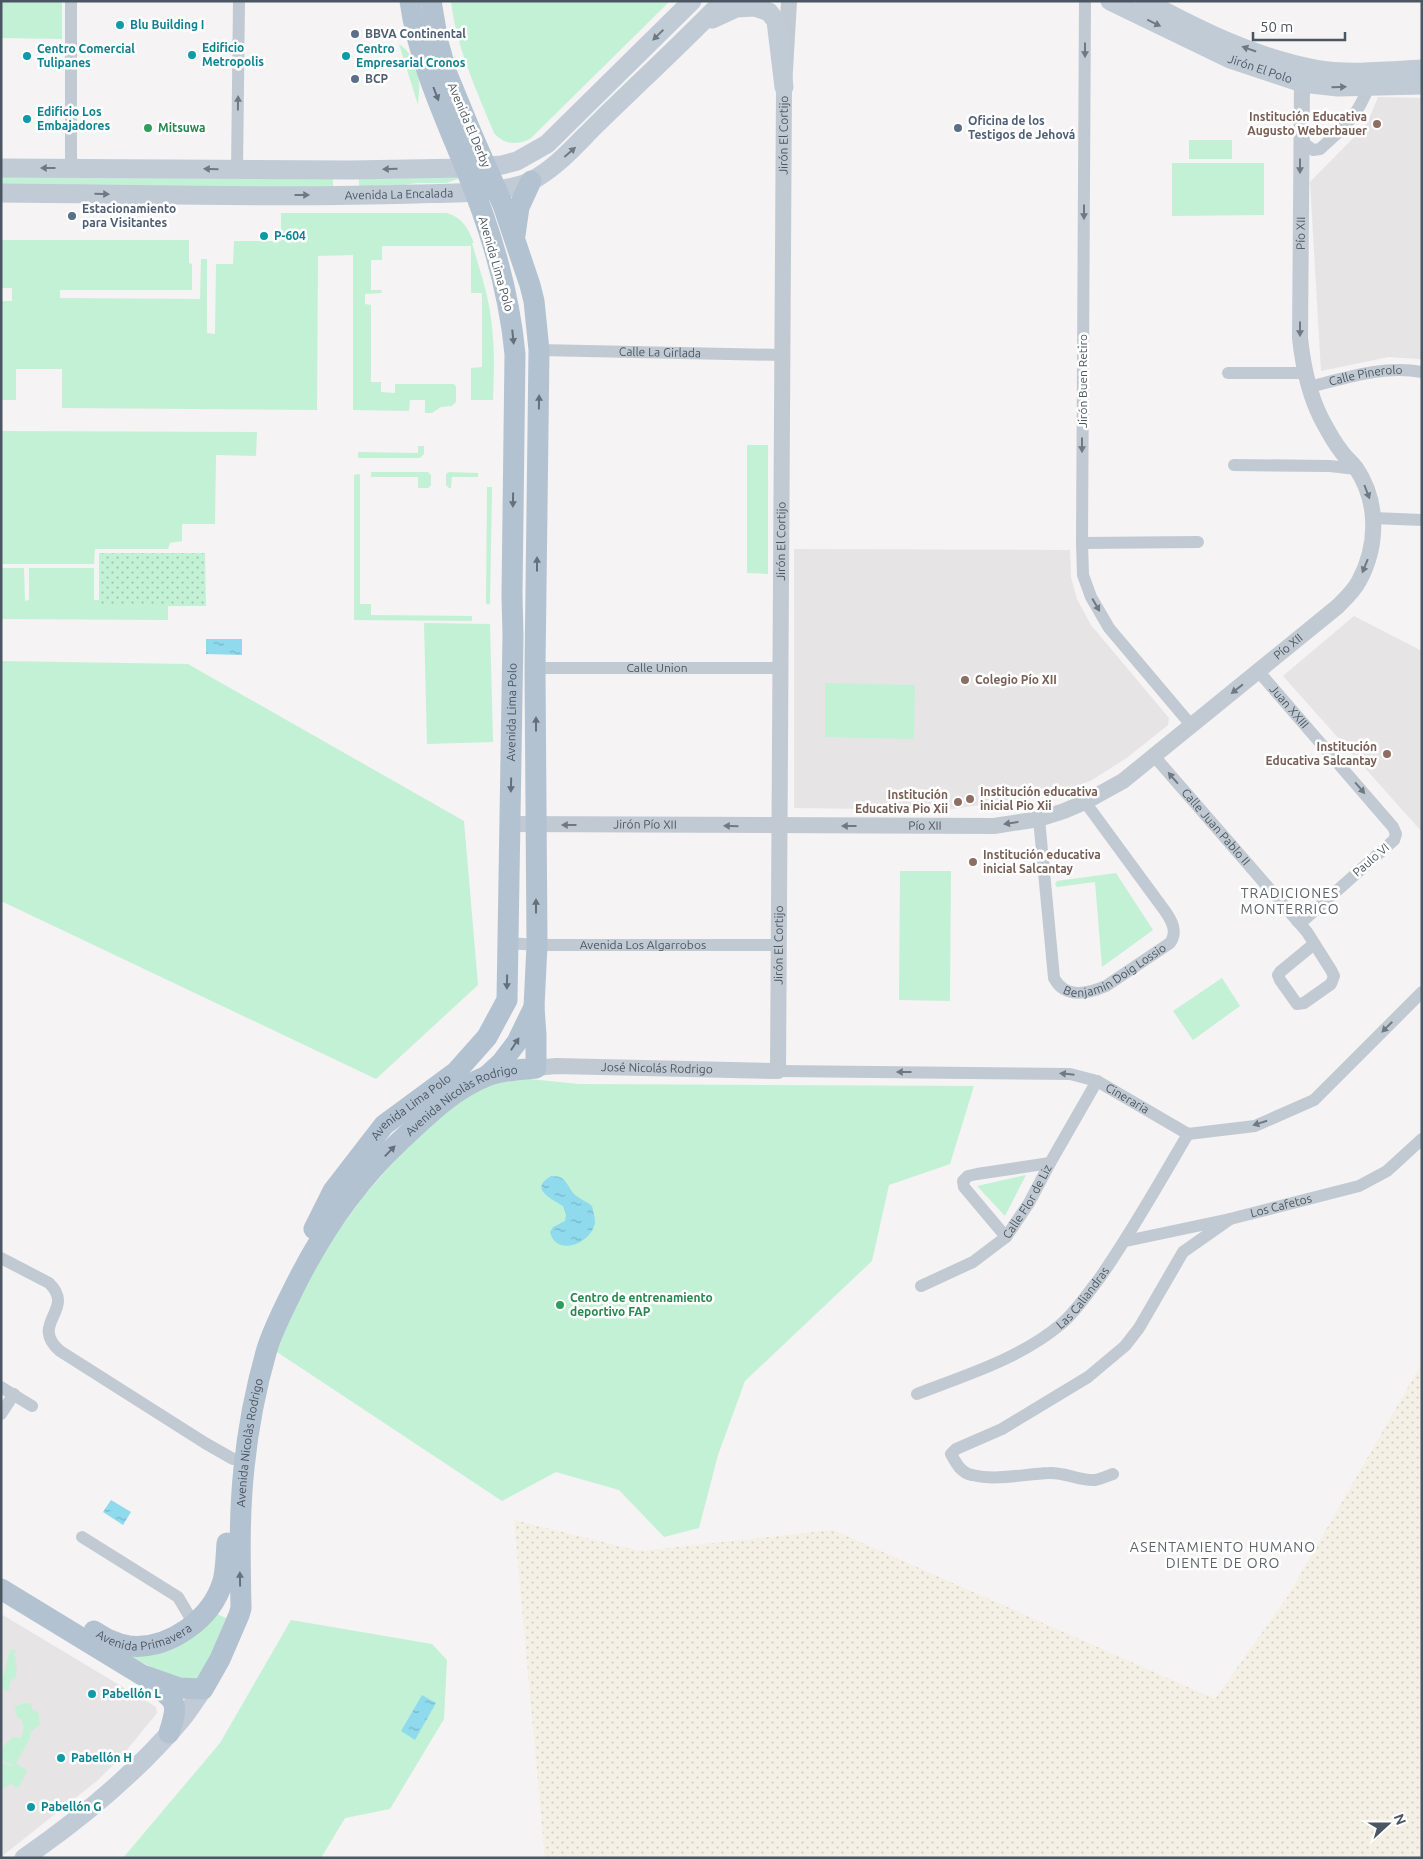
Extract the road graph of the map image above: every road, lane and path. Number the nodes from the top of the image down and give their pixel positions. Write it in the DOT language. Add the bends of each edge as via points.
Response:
graph roads {
  1 [pos="71,1"];
  2 [pos="239,1"];
  3 [pos="410,1"];
  4 [pos="431,1"];
  5 [pos="692,1"];
  6 [pos="723,1"];
  7 [pos="1085,1"];
  8 [pos="1110,1"];
  9 [pos="1146,1"];
  10 [pos="787,5"];
  11 [pos="696,29"];
  12 [pos="1422,58"];
  13 [pos="1422,69"];
  14 [pos="1398,70"];
  15 [pos="1302,83"];
  16 [pos="1422,85"];
  17 [pos="1369,86"];
  18 [pos="784,87"];
  19 [pos="1301,133"];
  20 [pos="476,167"];
  21 [pos="1,168"];
  22 [pos="71,168"];
  23 [pos="237,170"];
  24 [pos="350,170"];
  25 [pos="531,181"];
  26 [pos="496,189"];
  27 [pos="474,191"];
  28 [pos="1,193"];
  29 [pos="350,195"];
  30 [pos="515,240"];
  31 [pos="539,350"];
  32 [pos="782,354"];
  33 [pos="1422,372"];
  34 [pos="1228,373"];
  35 [pos="1306,380"];
  36 [pos="1234,465"];
  37 [pos="1356,469"];
  38 [pos="1373,518"];
  39 [pos="1422,520"];
  40 [pos="1198,542"];
  41 [pos="1082,543"];
  42 [pos="512,595"];
  43 [pos="537,595"];
  44 [pos="536,668"];
  45 [pos="780,668"];
  46 [pos="1259,672"];
  47 [pos="1190,725"];
  48 [pos="1154,756"];
  49 [pos="1086,802"];
  50 [pos="1039,819"];
  51 [pos="510,824"];
  52 [pos="536,825"];
  53 [pos="780,826"];
  54 [pos="1396,834"];
  55 [pos="1297,921"];
  56 [pos="508,943"];
  57 [pos="1314,944"];
  58 [pos="536,945"];
  59 [pos="778,945"];
  60 [pos="1422,992"];
  61 [pos="534,1007"];
  62 [pos="536,1068"];
  63 [pos="778,1071"];
  64 [pos="488,1075"];
  65 [pos="1097,1081"];
  66 [pos="1188,1134"];
  67 [pos="1422,1139"];
  68 [pos="1050,1163"];
  69 [pos="333,1191"];
  70 [pos="1230,1219"];
  71 [pos="1006,1237"];
  72 [pos="1126,1241"];
  73 [pos="1,1258"];
  74 [pos="922,1286"];
  75 [pos="1,1387"];
  76 [pos="14,1394"];
  77 [pos="917,1394"];
  78 [pos="32,1406"];
  79 [pos="1,1414"];
  80 [pos="233,1459"];
  81 [pos="1113,1474"];
  82 [pos="82,1536"];
  83 [pos="226,1558"];
  84 [pos="1,1575"];
  85 [pos="1,1588"];
  86 [pos="202,1617"];
  87 [pos="231,1636"];
  88 [pos="142,1675"];
  89 [pos="203,1689"];
  90 [pos="170,1733"];
  91 [pos="24,1858"];
  1 -- 22 [label="street"];
  23 -- 2 [label="street, one-way"];
  3 -- 20 [label="main road, Avenida El Derby, one-way" via="422,57"];
  4 -- 20 [label="main road, Avenida El Derby" via="438,42 465,119"];
  5 -- 20 [label="main road, Avenida La Encalada, one-way" via="547,144 517,162"];
  6 -- 11 [label="main road, Avenida La Encalada"];
  7 -- 41 [label="street, Jirón Buen Retiro, one-way"];
  8 -- 15 [label="main road, Jirón El Polo, one-way" via="1230,58"];
  14 -- 9 [label="main road, Jirón El Polo, one-way" via="1327,70 1296,64 1220,39"];
  10 -- 18 [label="street, Jirón El Cortijo"];
  11 -- 18 [label="main road" via="736,8 755,7 769,12 776,21"];
  25 -- 11 [label="main road, Avenida La Encalada, one-way" via="573,150"];
  12 -- 14 [label="street"];
  13 -- 14 [label="main road, Jirón El Polo"];
  15 -- 17 [label="main road, Jirón El Polo, one-way" via="1330,87"];
  15 -- 19 [label="street, Pío XII"];
  16 -- 17 [label="main road, Jirón El Polo"];
  17 -- 19 [label="street" via="1352,120 1320,149 1313,150 1305,144"];
  18 -- 32 [label="street, Jirón El Cortijo"];
  19 -- 35 [label="street, Pío XII, one-way" via="1300,338"];
  20 -- 24 [label="main road, Avenida La Encalada, one-way"];
  20 -- 26 [label="main road, Avenida El Derby"];
  20 -- 27 [label="main road, Avenida Lima Polo"];
  22 -- 21 [label="main road, Avenida La Encalada, one-way"];
  23 -- 22 [label="main road, Avenida La Encalada, one-way"];
  23 -- 24 [label="main road, Avenida La Encalada"];
  24 -- 29 [label="main road"];
  25 -- 26 [label="main road, Avenida La Encalada"];
  25 -- 30 [label="main road" via="519,207"];
  26 -- 27 [label="main road, Avenida La Encalada"];
  26 -- 30 [label="main road, Avenida Lima Polo"];
  27 -- 29 [label="main road, Avenida La Encalada"];
  27 -- 42 [label="main road, Avenida Lima Polo, one-way" via="501,272 515,354"];
  28 -- 29 [label="main road, Avenida La Encalada, one-way"];
  30 -- 31 [label="main road, Avenida Lima Polo" via="534,301"];
  31 -- 32 [label="street, Calle La Girlada"];
  43 -- 31 [label="main road, Avenida Lima Polo, one-way"];
  32 -- 45 [label="street, Jirón El Cortijo"];
  33 -- 35 [label="street, Calle Pinerolo" via="1391,369"];
  34 -- 35 [label="street, Calle Pinerolo"];
  35 -- 37 [label="street, Pío XII" via="1332,438"];
  36 -- 37 [label="street"];
  37 -- 38 [label="street, Pío XII, one-way" via="1372,506"];
  38 -- 39 [label="street"];
  38 -- 46 [label="street, Pío XII, one-way" via="1371,551 1359,581 1349,595"];
  40 -- 41 [label="street"];
  41 -- 47 [label="street, Jirón Buen Retiro, one-way" via="1083,575 1091,597 1109,628"];
  42 -- 43 [label="main road"];
  42 -- 51 [label="main road, Avenida Lima Polo, one-way"];
  43 -- 44 [label="main road, Avenida Lima Polo"];
  44 -- 45 [label="street, Calle Union"];
  52 -- 44 [label="main road, Avenida Lima Polo, one-way"];
  45 -- 53 [label="street, Jirón El Cortijo"];
  46 -- 47 [label="street, Pío XII, one-way"];
  46 -- 54 [label="street, Juan XXIII, one-way"];
  47 -- 48 [label="street, Pío XII"];
  48 -- 49 [label="street, Pío XII" via="1123,781"];
  55 -- 48 [label="street, Calle Juan Pablo II, one-way"];
  49 -- 50 [label="street, Pío XII"];
  49 -- 50 [label="street, Benjamin Doig Lossio" via="1165,911 1174,929 1170,943 1099,989 1078,993 1065,991 1054,978"];
  50 -- 53 [label="street, Pío XII, one-way" via="994,826"];
  51 -- 52 [label="street, Jirón Pío XII"];
  51 -- 56 [label="main road, Avenida Lima Polo"];
  53 -- 52 [label="street, Jirón Pío XII, one-way"];
  58 -- 52 [label="main road, Avenida Lima Polo, one-way"];
  53 -- 59 [label="street, Jirón El Cortijo"];
  54 -- 55 [label="street, Paulo VI" via="1394,840 1304,920"];
  55 -- 57 [label="street, Calle Juan Pablo II"];
  56 -- 58 [label="street, Avenida Los Algarrobos"];
  56 -- 69 [label="main road, Avenida Lima Polo, one-way" via="507,1000 487,1037 456,1072 384,1126"];
  57 -- 57 [label="street, Calle Juan Pablo II" via="1334,976 1331,984 1304,1003 1297,1004 1278,975"];
  58 -- 59 [label="street, Avenida Los Algarrobos"];
  58 -- 61 [label="main road, Avenida Lima Polo"];
  59 -- 63 [label="street, Jirón El Cortijo"];
  60 -- 66 [label="street, one-way" via="1314,1100 1255,1126"];
  61 -- 62 [label="main road, Avenida Lima Polo"];
  64 -- 61 [label="main road, Avenida Lima Polo, one-way" via="517,1042"];
  62 -- 63 [label="street, José Nicolás Rodrigo"];
  62 -- 64 [label="main road, Avenida Nicolàs Rodrigo"];
  65 -- 63 [label="street, Cineraria, one-way" via="1070,1074"];
  87 -- 64 [label="main road, Avenida Nicolàs Rodrigo, one-way" via="241,1608 239,1540 245,1458 256,1392 277,1322 306,1262 328,1226 376,1166 438,1105"];
  65 -- 66 [label="street, Cineraria"];
  65 -- 68 [label="street, Calle Flor de Liz"];
  66 -- 72 [label="street, Las Caliandras"];
  67 -- 70 [label="street, Los Cafetos" via="1388,1170 1359,1186"];
  68 -- 71 [label="street, Calle Flor de Liz" via="1030,1203"];
  68 -- 71 [label="street" via="977,1174 963,1181 964,1187"];
  69 -- 80 [label="main road, Avenida Nicolàs Rodrigo" via="269,1318 254,1357 236,1426"];
  70 -- 72 [label="street, Los Cafetos"];
  70 -- 81 [label="street" via="1183,1252 1139,1328 1125,1346 1100,1368 1002,1429 956,1449 952,1454 956,1464 970,1475 1052,1473 1096,1480"];
  71 -- 74 [label="street, Calle Flor de Liz" via="973,1262"];
  72 -- 77 [label="street, Las Caliandras" via="1084,1300 1061,1325 1004,1359"];
  73 -- 80 [label="street" via="55,1288 59,1305 48,1327 52,1345"];
  75 -- 76 [label="street"];
  76 -- 78 [label="street"];
  76 -- 79 [label="street"];
  80 -- 83 [label="main road, Avenida Nicolàs Rodrigo"];
  82 -- 86 [label="street" via="178,1597"];
  83 -- 86 [label="main road, Avenida Primavera" via="222,1583"];
  84 -- 86 [label="main road, Avenida Primavera" via="113,1642 131,1646 171,1638"];
  85 -- 88 [label="main road, Avenida Primavera"];
  86 -- 87 [label="main road" via="218,1608 230,1614 233,1623"];
  87 -- 89 [label="main road, Avenida Nicolàs Rodrigo"];
  88 -- 89 [label="main road, Avenida Primavera" via="179,1688"];
  88 -- 90 [label="main road" via="173,1701 175,1714"];
  89 -- 90 [label="main road, Avenida Nicolàs Rodrigo"];
  90 -- 91 [label="main road, Avenida Nicolàs Rodrigo" via="109,1794"];
}
